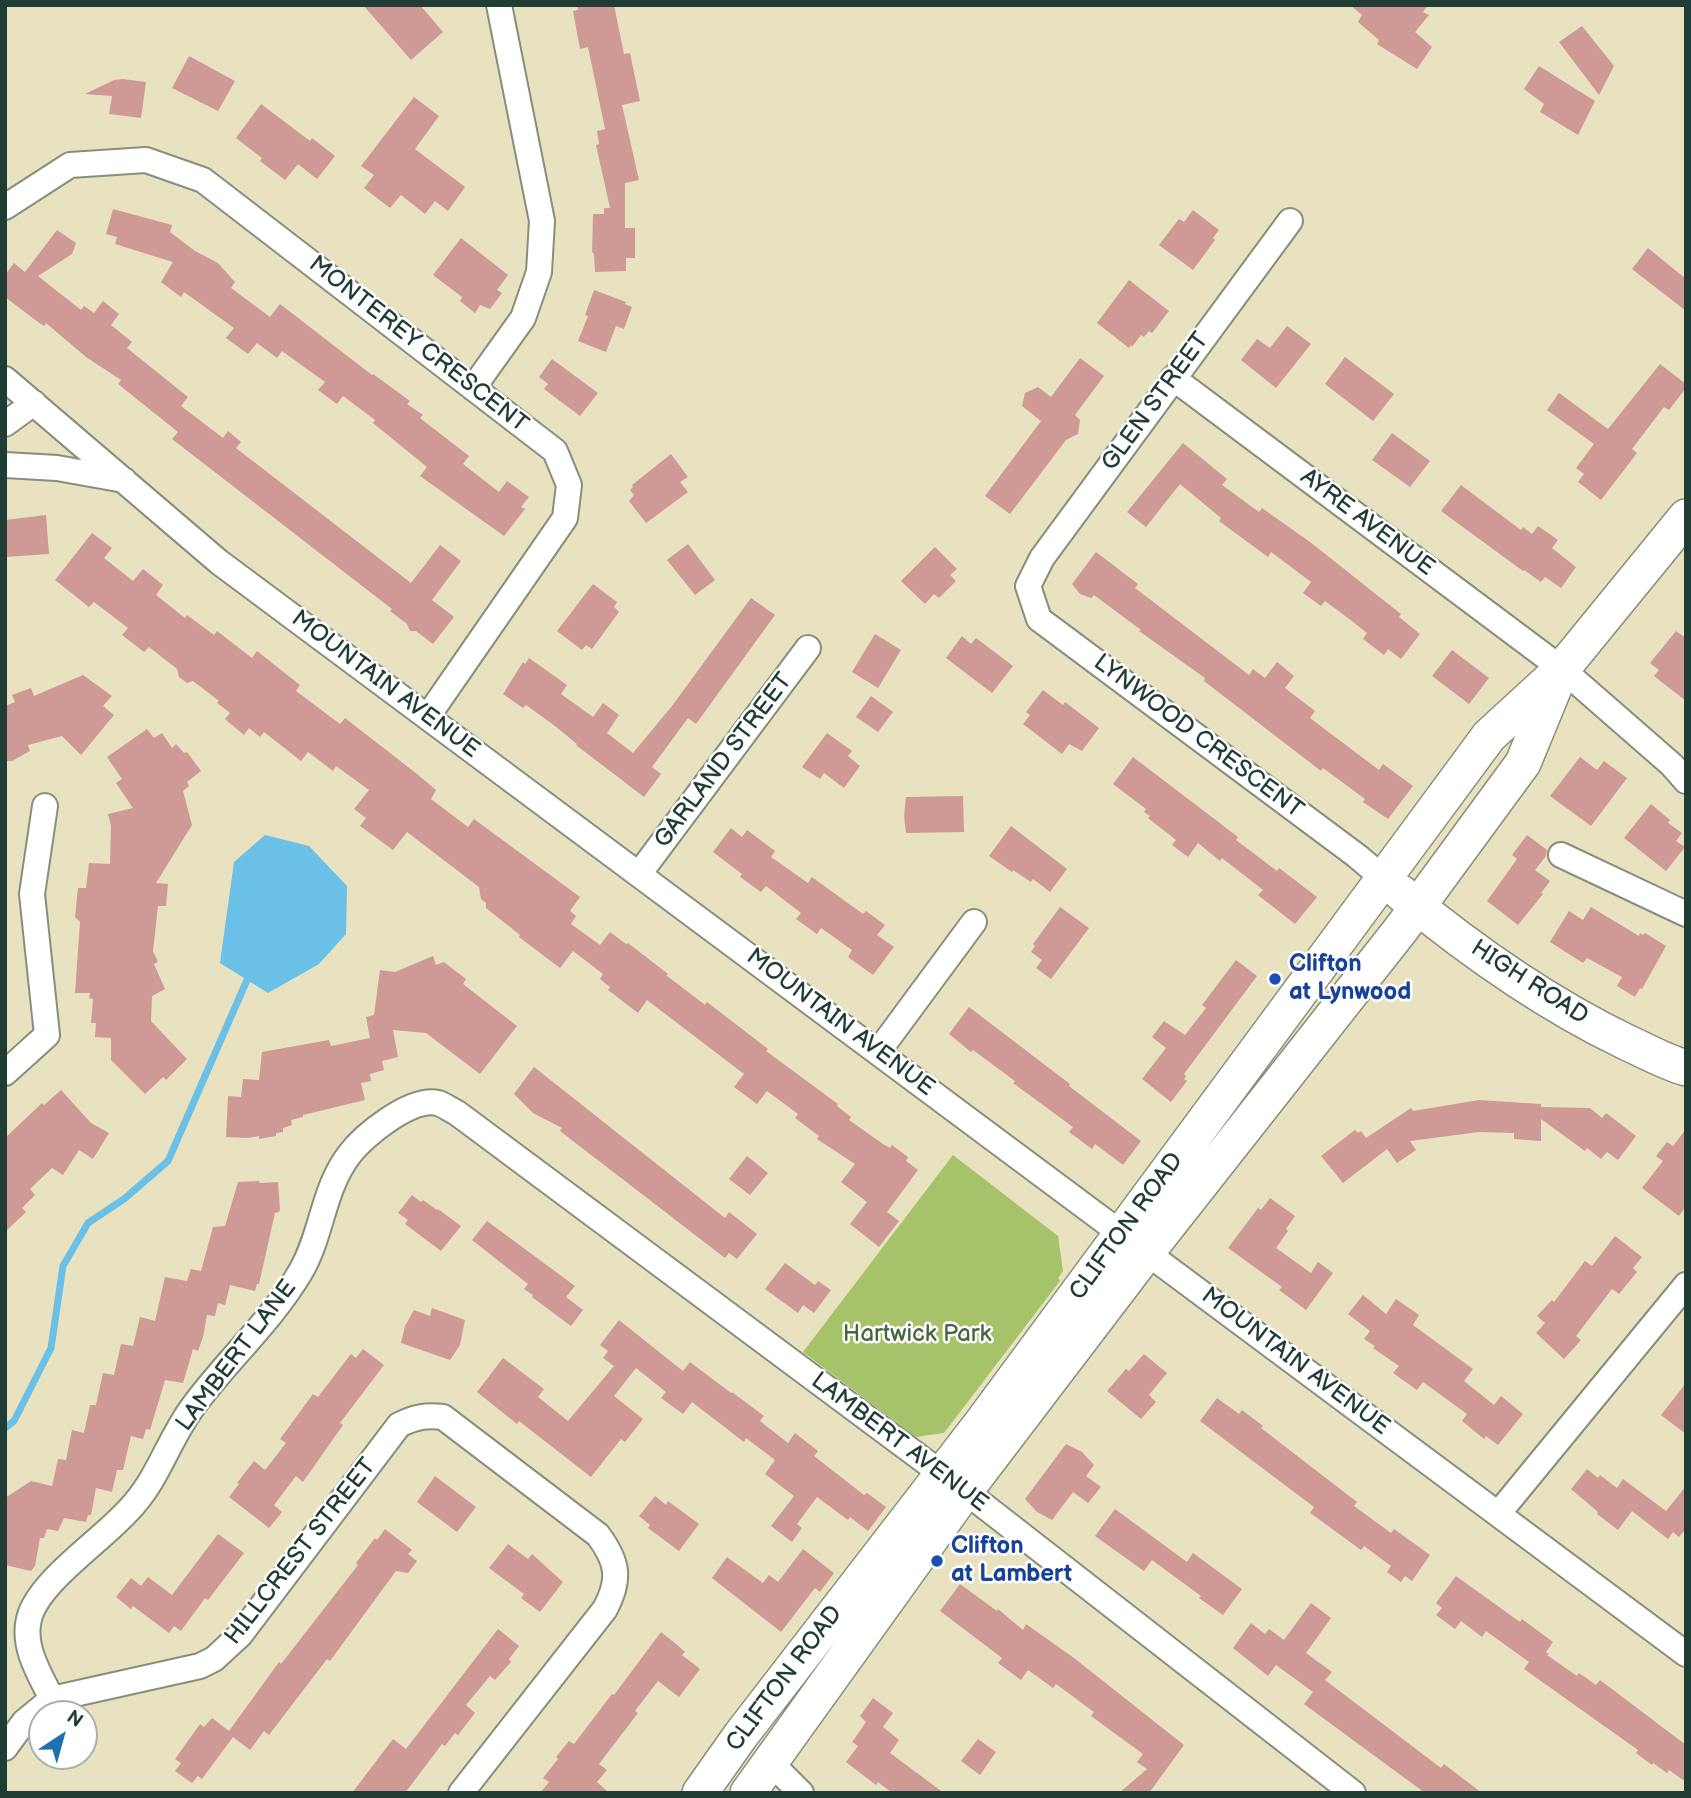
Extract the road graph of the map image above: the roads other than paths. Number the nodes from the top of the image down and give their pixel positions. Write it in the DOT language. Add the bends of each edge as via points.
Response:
graph roads {
  1 [pos="499,5"];
  2 [pos="5,207"];
  3 [pos="1290,221"];
  4 [pos="1173,378"];
  5 [pos="5,379"];
  6 [pos="473,388"];
  7 [pos="34,403"];
  8 [pos="5,424"];
  9 [pos="5,464"];
  10 [pos="125,481"];
  11 [pos="1686,517"];
  12 [pos="1028,586"];
  13 [pos="808,648"];
  14 [pos="1562,669"];
  15 [pos="428,716"];
  16 [pos="1686,781"];
  17 [pos="45,806"];
  18 [pos="1561,855"];
  19 [pos="639,874"];
  20 [pos="1383,878"];
  21 [pos="1418,906"];
  22 [pos="1686,914"];
  23 [pos="974,922"];
  24 [pos="878,1052"];
  25 [pos="1686,1068"];
  26 [pos="5,1073"];
  27 [pos="437,1103"];
  28 [pos="1135,1243"];
  29 [pos="1686,1284"];
  30 [pos="953,1483"];
  31 [pos="1497,1514"];
  32 [pos="1686,1654"];
  33 [pos="52,1699"];
  34 [pos="5,1748"];
  35 [pos="771,1763"];
  36 [pos="461,1793"];
  37 [pos="700,1793"];
  38 [pos="748,1793"];
  39 [pos="801,1793"];
  40 [pos="1353,1793"];
  1 -- 6 [label="street" via="542,221 540,272 523,318"];
  2 -- 6 [label="street, MONTEREY CRESCENT" via="70,165 146,160 204,180"];
  3 -- 4 [label="street, GLEN STREET"];
  4 -- 12 [label="street, GLEN STREET" via="1042,558"];
  4 -- 14 [label="street, AYRE AVENUE"];
  5 -- 7 [label="street, MOUNTAIN AVENUE"];
  6 -- 15 [label="street, MONTEREY CRESCENT" via="555,451 569,485 565,518"];
  7 -- 8 [label="street"];
  7 -- 10 [label="street, MOUNTAIN AVENUE"];
  9 -- 10 [label="street"];
  10 -- 15 [label="street, MOUNTAIN AVENUE" via="219,562"];
  11 -- 14 [label="main road, CLIFTON ROAD"];
  12 -- 20 [label="street, LYNWOOD CRESCENT" via="1039,619"];
  13 -- 19 [label="street, GARLAND STREET"];
  14 -- 16 [label="street, AYRE AVENUE"];
  14 -- 20 [label="main road, CLIFTON ROAD" via="1489,736"];
  14 -- 21 [label="main road, CLIFTON ROAD" via="1523,763"];
  15 -- 19 [label="street, MOUNTAIN AVENUE"];
  17 -- 26 [label="street" via="32,894 47,1035"];
  18 -- 22 [label="street"];
  19 -- 24 [label="street, MOUNTAIN AVENUE"];
  20 -- 21 [label="main road, HIGH ROAD"];
  20 -- 28 [label="main road, CLIFTON ROAD"];
  21 -- 25 [label="main road, HIGH ROAD" via="1524,985 1605,1032"];
  21 -- 28 [label="main road, CLIFTON ROAD"];
  23 -- 24 [label="street"];
  24 -- 28 [label="street, MOUNTAIN AVENUE"];
  27 -- 30 [label="street, LAMBERT AVENUE" via="457,1113"];
  27 -- 33 [label="street, LAMBERT LANE" via="405,1110 349,1154 293,1284 190,1410 136,1503 47,1586 29,1620 29,1636 30,1651"];
  28 -- 30 [label="main road, CLIFTON ROAD"];
  28 -- 31 [label="street, MOUNTAIN AVENUE"];
  29 -- 31 [label="street"];
  30 -- 35 [label="main road, CLIFTON ROAD"];
  30 -- 37 [label="main road, CLIFTON ROAD" via="749,1725"];
  30 -- 40 [label="street, LAMBERT AVENUE"];
  31 -- 32 [label="street, MOUNTAIN AVENUE"];
  33 -- 34 [label="street, HILLCREST STREET" via="24,1722"];
  33 -- 36 [label="street, HILLCREST STREET" via="214,1659 240,1635 399,1425 429,1415 443,1417 598,1535 617,1569 606,1609"];
  35 -- 38 [label="main road, CLIFTON ROAD"];
  35 -- 39 [label="street"];
}
